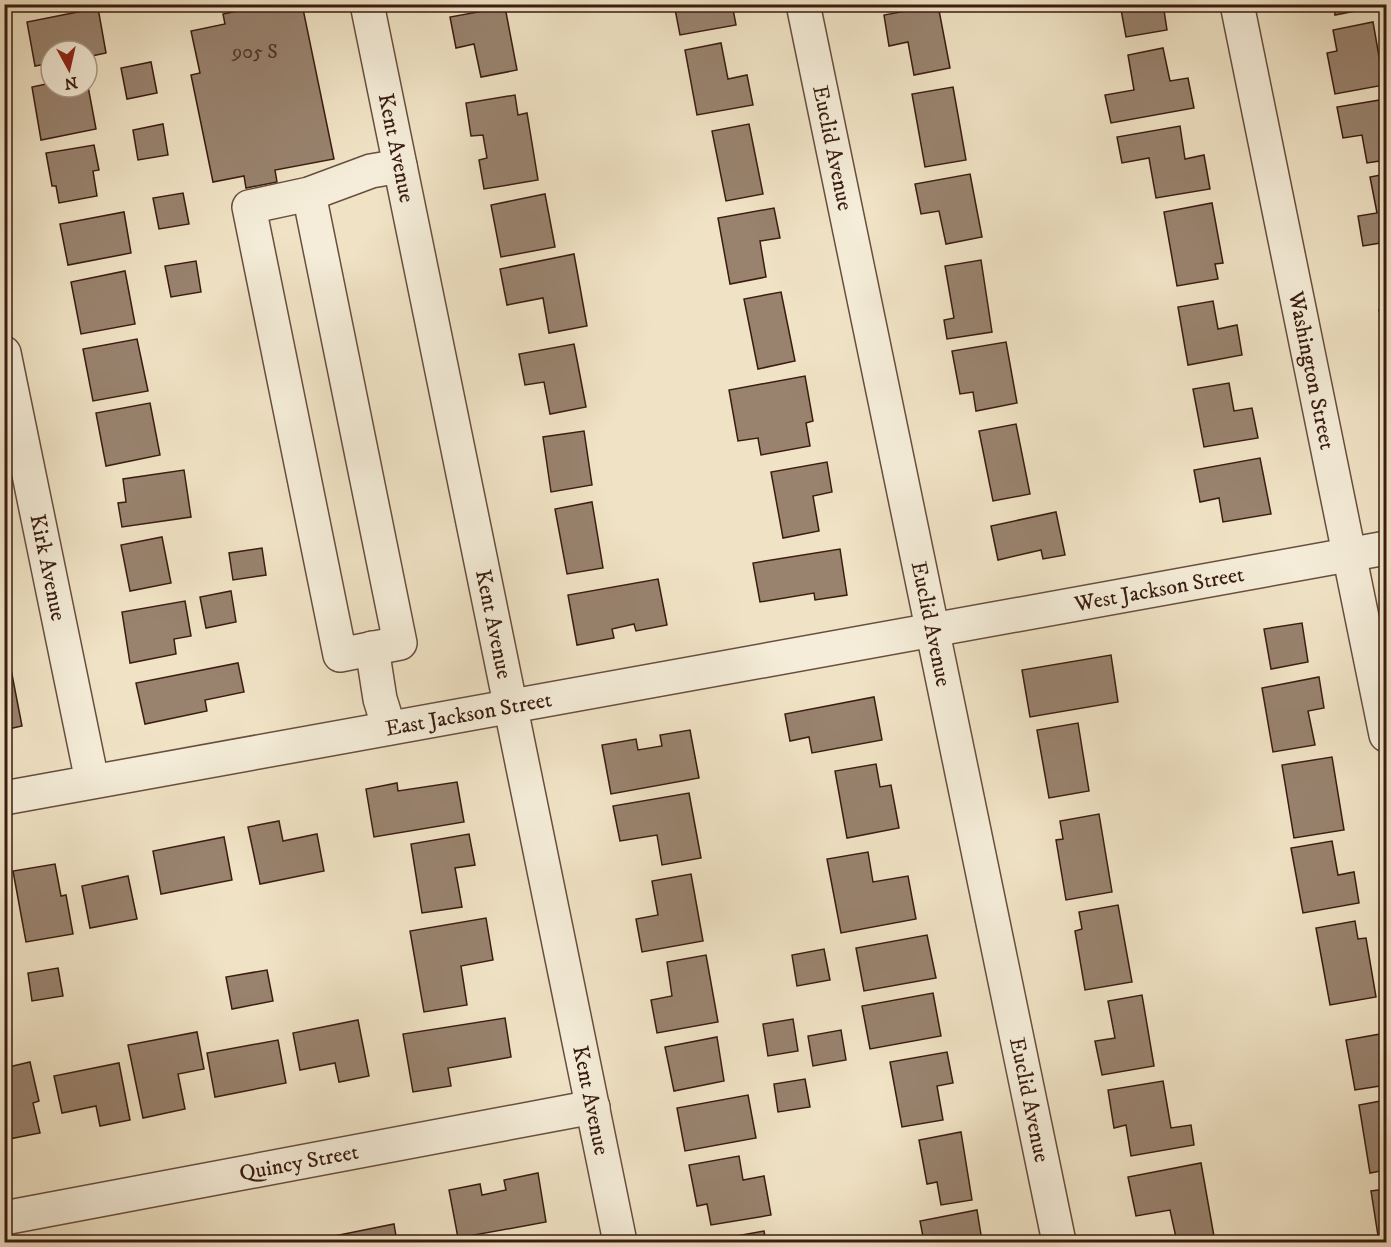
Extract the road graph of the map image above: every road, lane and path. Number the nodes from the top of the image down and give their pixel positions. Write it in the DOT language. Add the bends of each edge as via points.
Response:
graph roads {
  1 [pos="367,4"];
  2 [pos="803,4"];
  3 [pos="1237,4"];
  4 [pos="400,166"];
  5 [pos="309,194"];
  6 [pos="4,353"];
  7 [pos="8,387"];
  8 [pos="1386,548"];
  9 [pos="1350,555"];
  10 [pos="932,631"];
  11 [pos="372,648"];
  12 [pos="510,707"];
  13 [pos="389,728"];
  14 [pos="1386,735"];
  15 [pos="92,781"];
  16 [pos="4,798"];
  17 [pos="593,1107"];
  18 [pos="4,1218"];
  19 [pos="620,1242"];
  20 [pos="1059,1242"];
  1 -- 4 [label="street, Kent Avenue"];
  2 -- 10 [label="street, Euclid Avenue"];
  3 -- 9 [label="street, Washington Street"];
  4 -- 5 [label="street" via="371,171"];
  4 -- 12 [label="street, Kent Avenue"];
  5 -- 11 [label="street" via="400,643"];
  5 -- 11 [label="street" via="249,207 340,656"];
  6 -- 7 [label="street, Kirk Avenue"];
  7 -- 15 [label="street, Kirk Avenue"];
  8 -- 9 [label="street, West Jackson Street"];
  9 -- 10 [label="street, West Jackson Street"];
  9 -- 14 [label="street, Washington Street"];
  10 -- 12 [label="street, East Jackson Street"];
  10 -- 20 [label="street, Euclid Avenue"];
  11 -- 13 [label="street"];
  12 -- 13 [label="street, East Jackson Street"];
  12 -- 17 [label="street, Kent Avenue"];
  13 -- 15 [label="street, East Jackson Street"];
  15 -- 16 [label="street, East Jackson Street"];
  17 -- 18 [label="street, Quincy Street"];
  17 -- 19 [label="street, Kent Avenue"];
}
